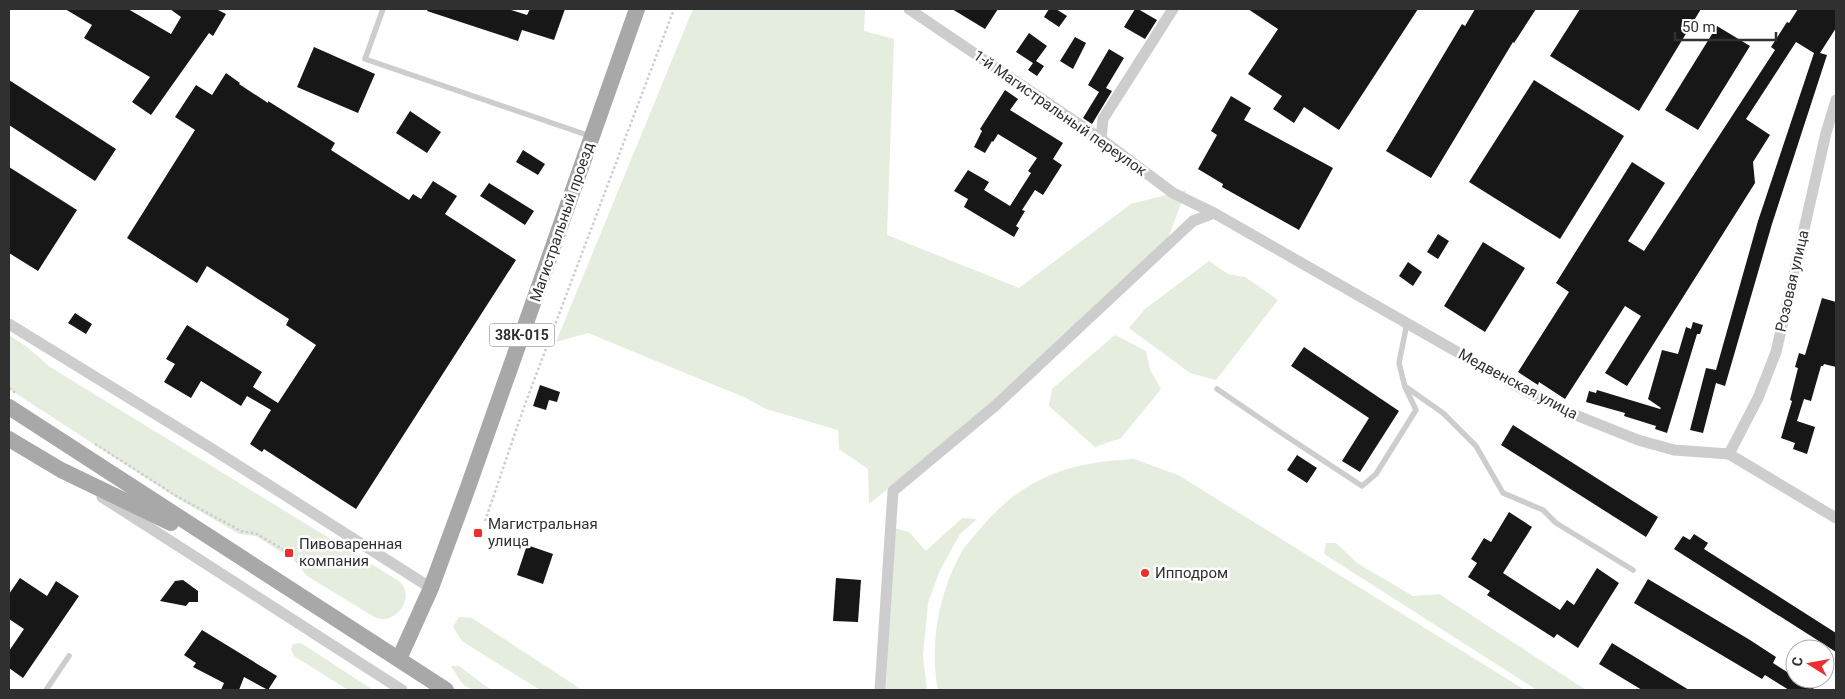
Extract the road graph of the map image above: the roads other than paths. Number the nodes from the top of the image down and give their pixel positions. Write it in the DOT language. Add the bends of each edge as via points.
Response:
graph roads {
  1 [pos="374,9"];
  2 [pos="910,9"];
  3 [pos="1173,9"];
  4 [pos="634,10"];
  5 [pos="382,11"];
  6 [pos="1836,100"];
  7 [pos="592,137"];
  8 [pos="1101,139"];
  9 [pos="1214,213"];
  10 [pos="1407,323"];
  11 [pos="9,324"];
  12 [pos="1405,387"];
  13 [pos="1217,389"];
  14 [pos="9,407"];
  15 [pos="9,439"];
  16 [pos="1729,454"];
  17 [pos="61,470"];
  18 [pos="1836,518"];
  19 [pos="232,552"];
  20 [pos="1633,570"];
  21 [pos="431,588"];
  22 [pos="69,656"];
  23 [pos="400,660"];
  24 [pos="46,690"];
  25 [pos="402,690"];
  26 [pos="446,690"];
  27 [pos="880,690"];
  1 -- 5 [label="lane"];
  2 -- 8 [label="street, 1-й Магистральный переулок"];
  3 -- 8 [label="street" via="1103,119"];
  4 -- 7 [label="main road, Магистральный проезд / 38К-015"];
  5 -- 7 [label="lane" via="365,59"];
  6 -- 16 [label="street, Розовая улица" via="1776,352 1758,398"];
  7 -- 21 [label="main road, Магистральный проезд / 38К-015"];
  8 -- 9 [label="street, 1-й Магистральный переулок" via="1173,193"];
  9 -- 10 [label="street, Медвенская улица"];
  9 -- 27 [label="street" via="1193,221 995,406 893,491"];
  10 -- 12 [label="lane" via="1399,363"];
  10 -- 16 [label="street, Медвенская улица" via="1568,412 1638,440 1674,450"];
  11 -- 21 [label="street"];
  12 -- 13 [label="lane" via="1416,410 1376,474 1362,486"];
  12 -- 20 [label="lane" via="1443,413 1476,446 1503,493 1543,510 1556,523"];
  14 -- 19 [label="main road"];
  15 -- 17 [label="main road"];
  16 -- 18 [label="street, Медвенская улица"];
  17 -- 19 [label="main road"];
  17 -- 25 [label="street"];
  19 -- 23 [label="main road"];
  21 -- 23 [label="main road, Магистральный проезд / 38К-015"];
  22 -- 24 [label="lane"];
  23 -- 26 [label="main road"];
}
